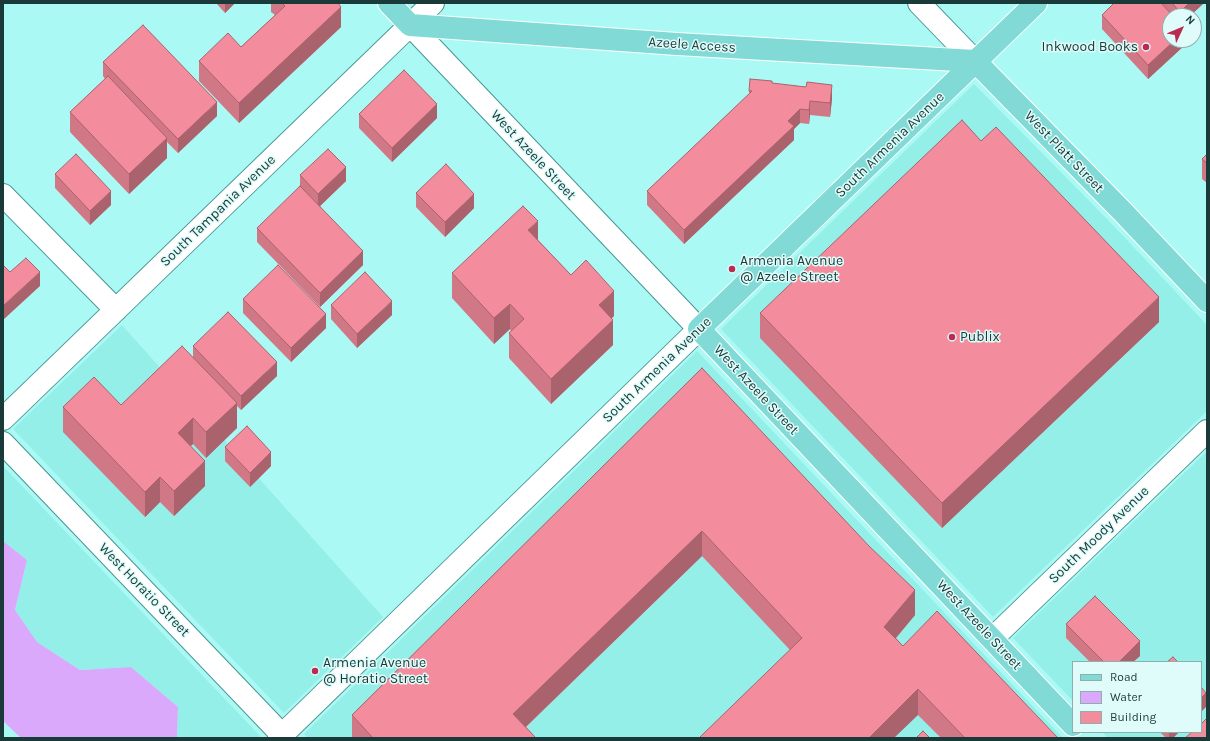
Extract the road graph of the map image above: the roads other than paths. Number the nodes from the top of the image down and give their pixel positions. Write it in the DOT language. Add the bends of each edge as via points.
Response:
graph roads {
  1 [pos="389,3"];
  2 [pos="433,3"];
  3 [pos="919,3"];
  4 [pos="1036,3"];
  5 [pos="410,25"];
  6 [pos="975,61"];
  7 [pos="3,195"];
  8 [pos="1207,301"];
  9 [pos="116,310"];
  10 [pos="699,329"];
  11 [pos="3,419"];
  12 [pos="1207,431"];
  13 [pos="3,443"];
  14 [pos="992,639"];
  15 [pos="1072,725"];
  16 [pos="282,737"];
  1 -- 5 [label="main road, West Azeele Street"];
  2 -- 5 [label="street, South Tampania Avenue"];
  3 -- 6 [label="street, West Platt Street"];
  4 -- 6 [label="main road, South Armenia Avenue"];
  5 -- 6 [label="main road, Azeele Access"];
  5 -- 9 [label="street, South Tampania Avenue"];
  5 -- 10 [label="street, West Azeele Street"];
  6 -- 8 [label="main road, West Platt Street"];
  6 -- 10 [label="main road, South Armenia Avenue"];
  7 -- 9 [label="street"];
  9 -- 11 [label="street, South Tampania Avenue"];
  10 -- 14 [label="main road, West Azeele Street"];
  10 -- 16 [label="street, South Armenia Avenue"];
  12 -- 14 [label="street, South Moody Avenue"];
  13 -- 16 [label="street, West Horatio Street"];
  14 -- 15 [label="main road, West Azeele Street"];
}
